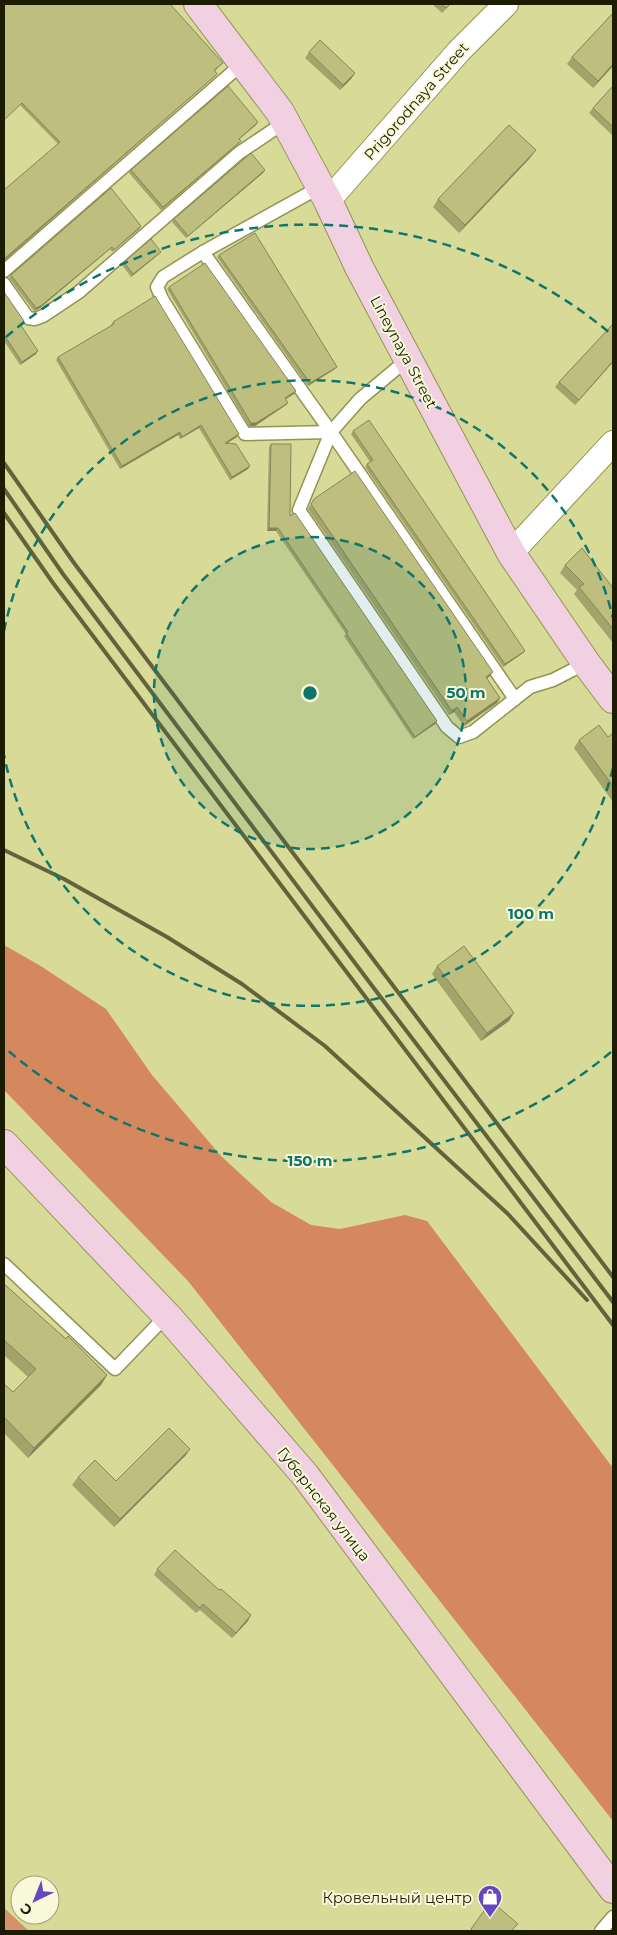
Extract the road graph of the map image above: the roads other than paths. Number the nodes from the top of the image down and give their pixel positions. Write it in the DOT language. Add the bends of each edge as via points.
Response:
graph roads {
  1 [pos="198,4"];
  2 [pos="506,4"];
  3 [pos="243,63"];
  4 [pos="285,122"];
  5 [pos="324,194"];
  6 [pos="203,252"];
  7 [pos="4,271"];
  8 [pos="4,284"];
  9 [pos="408,359"];
  10 [pos="331,432"];
  11 [pos="613,443"];
  12 [pos="511,553"];
  13 [pos="586,663"];
  14 [pos="515,699"];
  15 [pos="613,699"];
  16 [pos="4,1144"];
  17 [pos="4,1264"];
  18 [pos="166,1316"];
  19 [pos="613,1890"];
  20 [pos="613,1917"];
  21 [pos="601,1931"];
  1 -- 3 [label="main road, Lineynaya Street"];
  2 -- 5 [label="street, Prigorodnaya Street"];
  3 -- 4 [label="main road, Lineynaya Street"];
  3 -- 7 [label="lane"];
  4 -- 5 [label="main road, Lineynaya Street"];
  4 -- 8 [label="lane" via="239,153 79,292 43,316 28,318"];
  5 -- 6 [label="lane"];
  5 -- 9 [label="main road, Lineynaya Street"];
  6 -- 10 [label="lane"];
  6 -- 10 [label="lane" via="163,277 157,287 245,434"];
  9 -- 10 [label="lane" via="360,399"];
  9 -- 12 [label="main road, Lineynaya Street"];
  10 -- 14 [label="lane"];
  10 -- 14 [label="lane" via="299,510 447,727 459,737 473,732"];
  11 -- 12 [label="street"];
  12 -- 13 [label="main road, Lineynaya Street"];
  13 -- 14 [label="lane" via="553,680 530,687"];
  13 -- 15 [label="main road, Lineynaya Street"];
  16 -- 18 [label="main road, Губернская улица"];
  17 -- 18 [label="lane" via="115,1369"];
  18 -- 19 [label="main road, Губернская улица" via="305,1475"];
  20 -- 21 [label="lane"];
}
